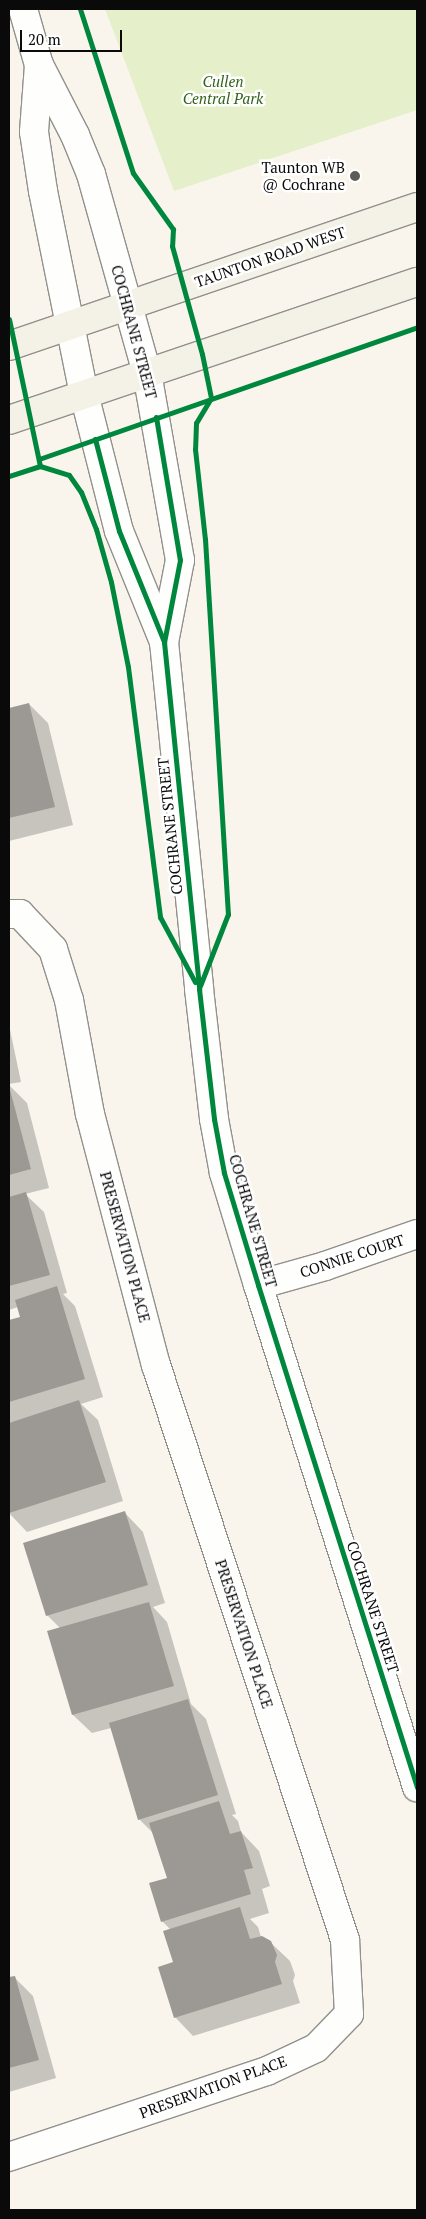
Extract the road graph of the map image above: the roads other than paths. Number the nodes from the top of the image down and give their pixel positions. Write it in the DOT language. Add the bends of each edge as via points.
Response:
graph roads {
  1 [pos="22,9"];
  2 [pos="39,64"];
  3 [pos="417,207"];
  4 [pos="417,282"];
  5 [pos="127,306"];
  6 [pos="71,324"];
  7 [pos="9,346"];
  8 [pos="147,373"];
  9 [pos="84,394"];
  10 [pos="9,420"];
  11 [pos="164,642"];
  12 [pos="9,914"];
  13 [pos="417,1234"];
  14 [pos="258,1285"];
  15 [pos="417,1787"];
  16 [pos="9,2157"];
  1 -- 2 [label="street, COCHRANE STREET"];
  2 -- 5 [label="street, COCHRANE STREET" via="91,174"];
  2 -- 6 [label="street, COCHRANE STREET" via="34,132"];
  3 -- 5 [label="main road, TAUNTON ROAD WEST"];
  4 -- 8 [label="main road"];
  5 -- 6 [label="main road, TAUNTON ROAD WEST"];
  5 -- 8 [label="street, COCHRANE STREET"];
  6 -- 7 [label="main road, TAUNTON ROAD WEST"];
  6 -- 9 [label="street, COCHRANE STREET"];
  8 -- 9 [label="main road"];
  8 -- 11 [label="street, COCHRANE STREET" via="180,560"];
  9 -- 10 [label="main road"];
  9 -- 11 [label="street, COCHRANE STREET" via="119,530"];
  11 -- 14 [label="street, COCHRANE STREET" via="214,1119 224,1172"];
  12 -- 16 [label="street, PRESERVATION PLACE" via="20,914 52,949 69,1000 90,1114 156,1364 345,1940 349,2014 316,2048 267,2071"];
  13 -- 14 [label="street, CONNIE COURT"];
  14 -- 15 [label="street, COCHRANE STREET"];
}
